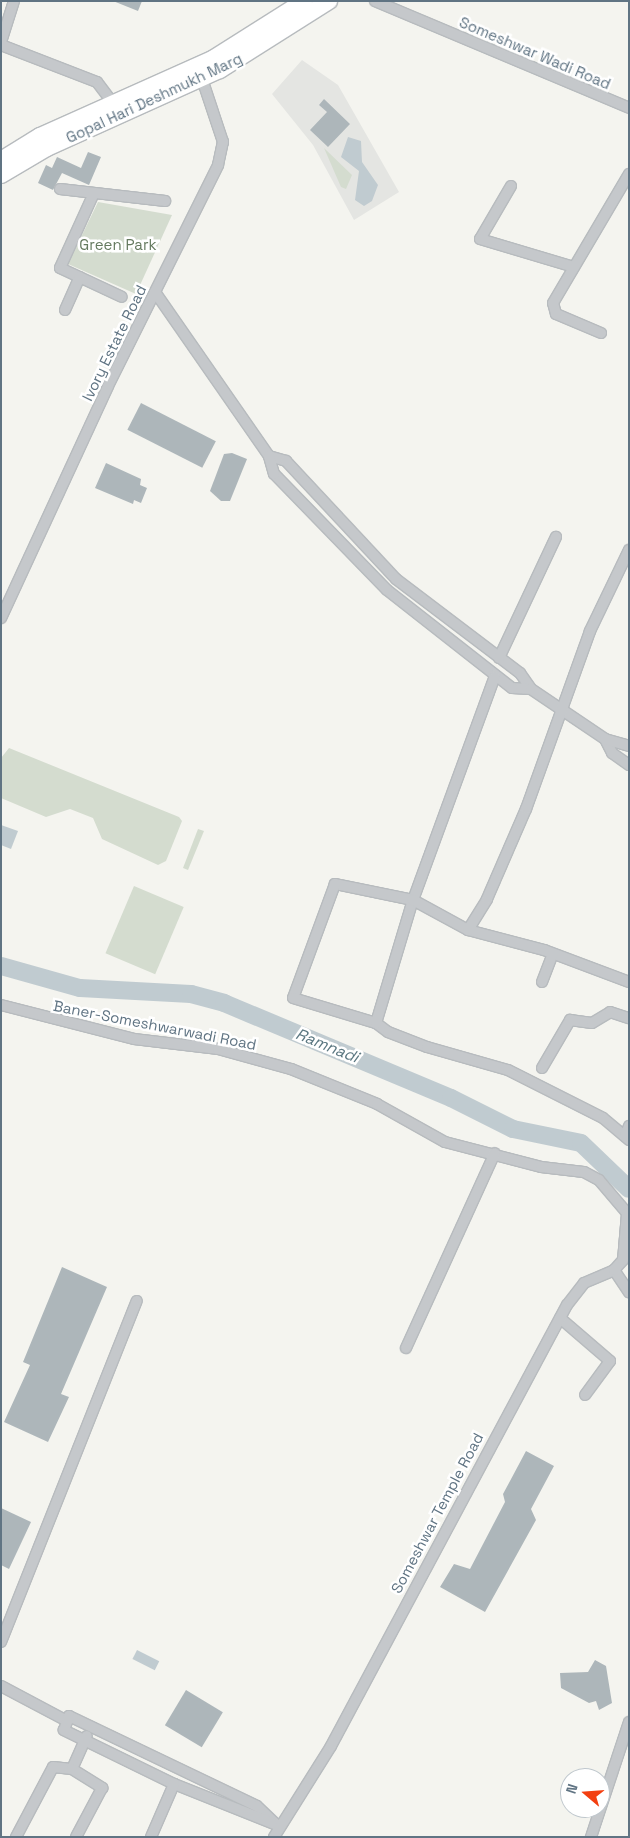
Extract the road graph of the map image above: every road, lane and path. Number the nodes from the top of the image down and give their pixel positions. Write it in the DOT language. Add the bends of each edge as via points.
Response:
graph roads {
  1 [pos="14,1"];
  2 [pos="304,1"];
  3 [pos="329,1"];
  4 [pos="375,1"];
  5 [pos="1,44"];
  6 [pos="202,79"];
  7 [pos="113,102"];
  8 [pos="629,108"];
  9 [pos="77,126"];
  10 [pos="1,160"];
  11 [pos="629,174"];
  12 [pos="1,175"];
  13 [pos="511,186"];
  14 [pos="60,188"];
  15 [pos="94,193"];
  16 [pos="165,201"];
  17 [pos="574,267"];
  18 [pos="80,277"];
  19 [pos="155,292"];
  20 [pos="122,297"];
  21 [pos="65,310"];
  22 [pos="601,333"];
  23 [pos="269,456"];
  24 [pos="556,536"];
  25 [pos="629,550"];
  26 [pos="1,618"];
  27 [pos="499,658"];
  28 [pos="495,676"];
  29 [pos="532,689"];
  30 [pos="560,709"];
  31 [pos="604,740"];
  32 [pos="629,746"];
  33 [pos="629,765"];
  34 [pos="412,900"];
  35 [pos="468,930"];
  36 [pos="553,954"];
  37 [pos="542,982"];
  38 [pos="629,982"];
  39 [pos="1,1005"];
  40 [pos="629,1018"];
  41 [pos="376,1023"];
  42 [pos="542,1068"];
  43 [pos="629,1126"];
  44 [pos="627,1138"];
  45 [pos="495,1154"];
  46 [pos="628,1212"];
  47 [pos="614,1270"];
  48 [pos="629,1292"];
  49 [pos="137,1301"];
  50 [pos="560,1318"];
  51 [pos="406,1348"];
  52 [pos="585,1395"];
  53 [pos="1,1642"];
  54 [pos="1,1686"];
  55 [pos="67,1721"];
  56 [pos="629,1722"];
  57 [pos="92,1727"];
  58 [pos="85,1741"];
  59 [pos="72,1769"];
  60 [pos="174,1784"];
  61 [pos="277,1825"];
  62 [pos="16,1837"];
  63 [pos="76,1837"];
  64 [pos="151,1837"];
  65 [pos="274,1837"];
  66 [pos="591,1837"];
  1 -- 5 [label="street"];
  2 -- 7 [label="main road, Gopal Hari Deshmukh Marg" via="214,58"];
  3 -- 6 [label="main road, Gopal Hari Deshmukh Marg"];
  4 -- 8 [label="street, Someshwar Wadi Road"];
  5 -- 7 [label="street" via="97,82"];
  6 -- 9 [label="main road, Gopal Hari Deshmukh Marg"];
  6 -- 19 [label="street, Ivory Estate Road" via="223,142 218,165"];
  7 -- 9 [label="main road, Gopal Hari Deshmukh Marg"];
  9 -- 10 [label="main road, Gopal Hari Deshmukh Marg"];
  9 -- 12 [label="main road, Gopal Hari Deshmukh Marg"];
  11 -- 17 [label="street"];
  13 -- 17 [label="street" via="480,239"];
  14 -- 15 [label="street"];
  15 -- 16 [label="street"];
  15 -- 18 [label="street" via="60,268"];
  17 -- 22 [label="street" via="553,310"];
  18 -- 20 [label="street"];
  18 -- 21 [label="street"];
  19 -- 23 [label="street"];
  19 -- 26 [label="street, Ivory Estate Road"];
  23 -- 27 [label="street" via="286,460 396,579"];
  23 -- 28 [label="street" via="274,474 387,590"];
  24 -- 27 [label="street"];
  25 -- 30 [label="street"];
  27 -- 29 [label="street" via="520,673"];
  28 -- 29 [label="street" via="512,688"];
  28 -- 34 [label="street"];
  29 -- 30 [label="street"];
  30 -- 31 [label="street"];
  30 -- 35 [label="street" via="504,865"];
  31 -- 32 [label="street"];
  31 -- 33 [label="street" via="612,753"];
  34 -- 35 [label="street"];
  34 -- 41 [label="street"];
  34 -- 41 [label="street" via="335,884 293,998"];
  35 -- 36 [label="street"];
  36 -- 37 [label="street"];
  36 -- 38 [label="street"];
  39 -- 45 [label="street, Baner-Someshwarwadi Road" via="125,1037 218,1049 291,1068 377,1104 445,1142"];
  40 -- 42 [label="street" via="610,1012 592,1023 570,1020"];
  41 -- 44 [label="street" via="388,1032 428,1048 508,1070 603,1118"];
  43 -- 44 [label="street"];
  45 -- 46 [label="street, Baner-Someshwarwadi Road" via="540,1167 584,1172 599,1180"];
  45 -- 51 [label="street"];
  46 -- 47 [label="street" via="626,1249"];
  47 -- 48 [label="street"];
  47 -- 50 [label="street, Someshwar Temple Road" via="584,1283"];
  49 -- 53 [label="street"];
  50 -- 52 [label="street" via="610,1361"];
  50 -- 61 [label="street, Someshwar Temple Road" via="331,1746 288,1819"];
  54 -- 55 [label="street"];
  55 -- 57 [label="street" via="69,1716"];
  55 -- 58 [label="street" via="64,1730"];
  56 -- 66 [label="street"];
  57 -- 58 [label="street"];
  57 -- 61 [label="street" via="256,1806"];
  58 -- 59 [label="street"];
  58 -- 60 [label="street"];
  59 -- 62 [label="street" via="53,1766"];
  59 -- 63 [label="street" via="102,1788"];
  60 -- 61 [label="street"];
  60 -- 64 [label="street"];
  61 -- 65 [label="street"];
}
